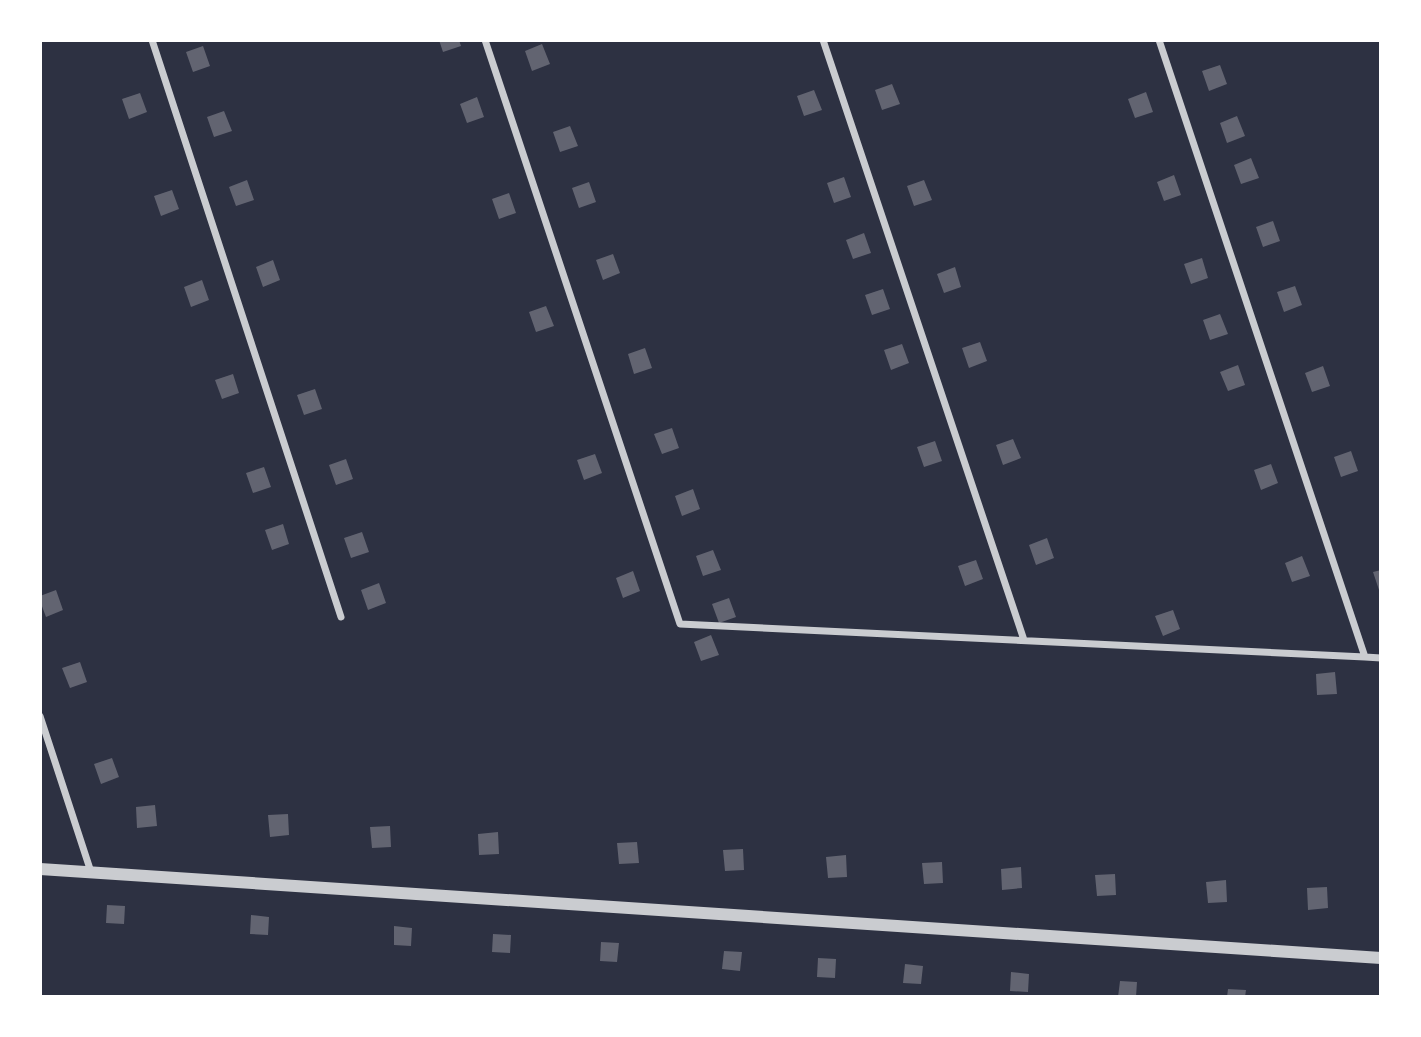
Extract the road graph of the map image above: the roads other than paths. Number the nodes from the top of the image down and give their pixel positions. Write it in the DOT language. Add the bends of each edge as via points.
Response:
graph roads {
  1 [pos="152,40"];
  2 [pos="485,40"];
  3 [pos="823,40"];
  4 [pos="1159,40"];
  5 [pos="341,617"];
  6 [pos="1024,640"];
  7 [pos="1365,657"];
  8 [pos="1381,658"];
  9 [pos="40,716"];
  10 [pos="40,869"];
  11 [pos="92,873"];
  12 [pos="1381,958"];
  1 -- 5 [label="street"];
  2 -- 6 [label="street" via="680,624"];
  3 -- 6 [label="street"];
  4 -- 7 [label="street"];
  6 -- 7 [label="street"];
  7 -- 8 [label="street"];
  9 -- 11 [label="street"];
  10 -- 11 [label="street"];
  11 -- 12 [label="street"];
}
